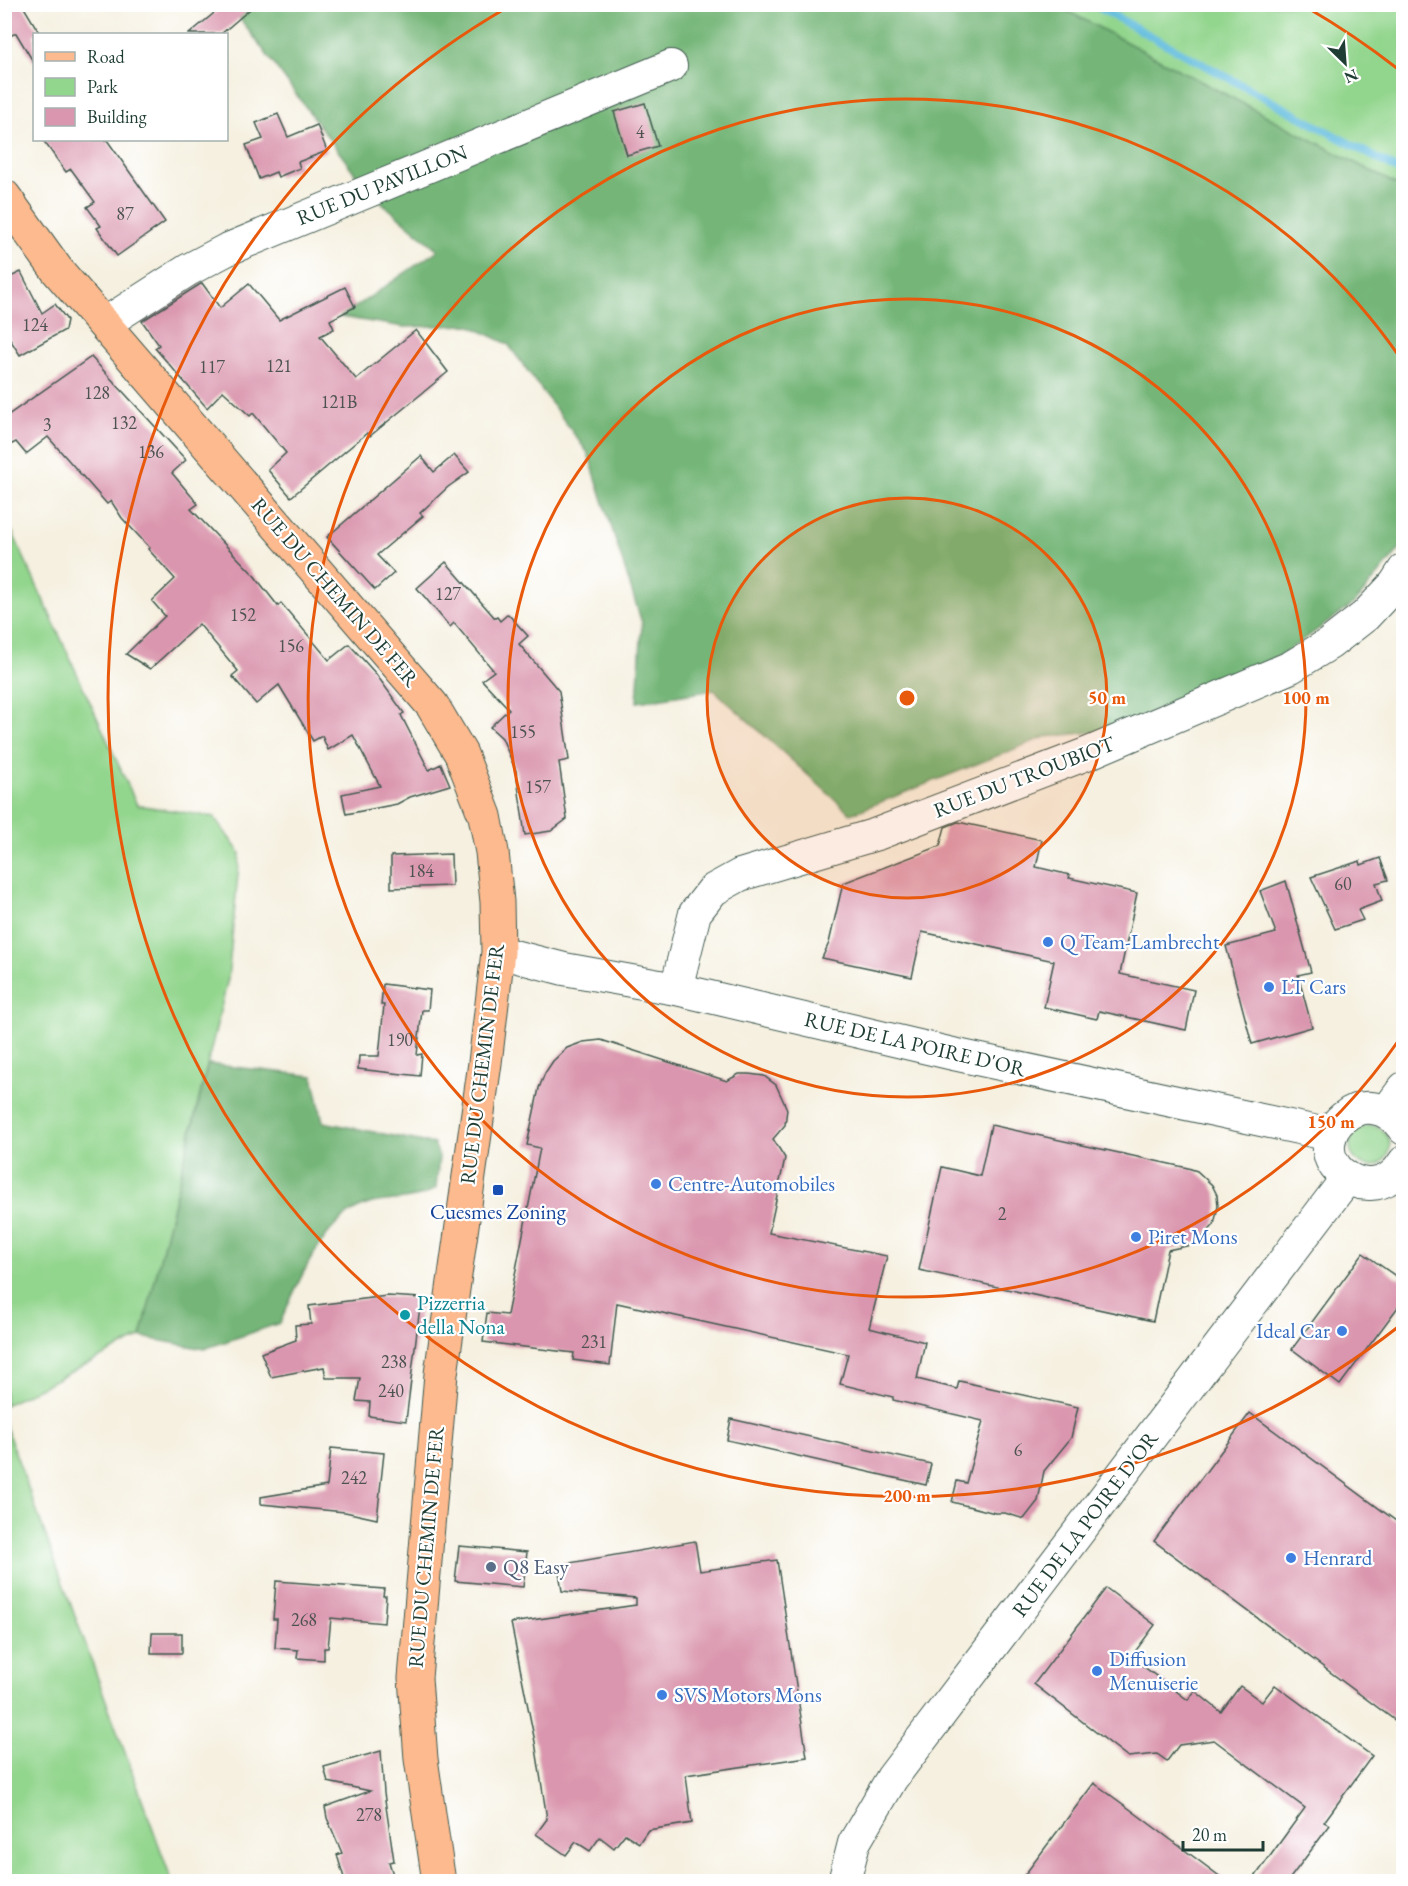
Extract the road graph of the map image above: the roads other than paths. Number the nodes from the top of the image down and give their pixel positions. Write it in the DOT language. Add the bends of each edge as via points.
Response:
graph roads {
  1 [pos="671,66"];
  2 [pos="4,196"];
  3 [pos="104,324"];
  4 [pos="1404,570"];
  5 [pos="498,952"];
  6 [pos="676,989"];
  7 [pos="1398,1110"];
  8 [pos="1331,1135"];
  9 [pos="1404,1162"];
  10 [pos="1347,1178"];
  11 [pos="439,1881"];
  12 [pos="844,1881"];
  1 -- 3 [label="street, RUE DU PAVILLON" via="226,250"];
  2 -- 3 [label="main road, RUE DU CHEMIN DE FER" via="57,270"];
  3 -- 5 [label="main road, RUE DU CHEMIN DE FER" via="411,678 448,730 484,816 492,852"];
  4 -- 6 [label="street, RUE DU TROUBIOT" via="1365,616 1291,667 1089,753 888,830 740,875 712,890 695,914"];
  5 -- 6 [label="street, RUE DE LA POIRE D'OR" via="564,969"];
  5 -- 11 [label="main road, RUE DU CHEMIN DE FER" via="441,1374 415,1678 421,1759"];
  6 -- 8 [label="street, RUE DE LA POIRE D'OR"];
  7 -- 8 [label="street" via="1354,1110 1336,1124"];
  8 -- 10 [label="street" via="1332,1159"];
  9 -- 10 [label="street" via="1383,1182 1359,1184"];
  10 -- 12 [label="street, RUE DE LA POIRE D'OR" via="892,1778 854,1843"];
}
